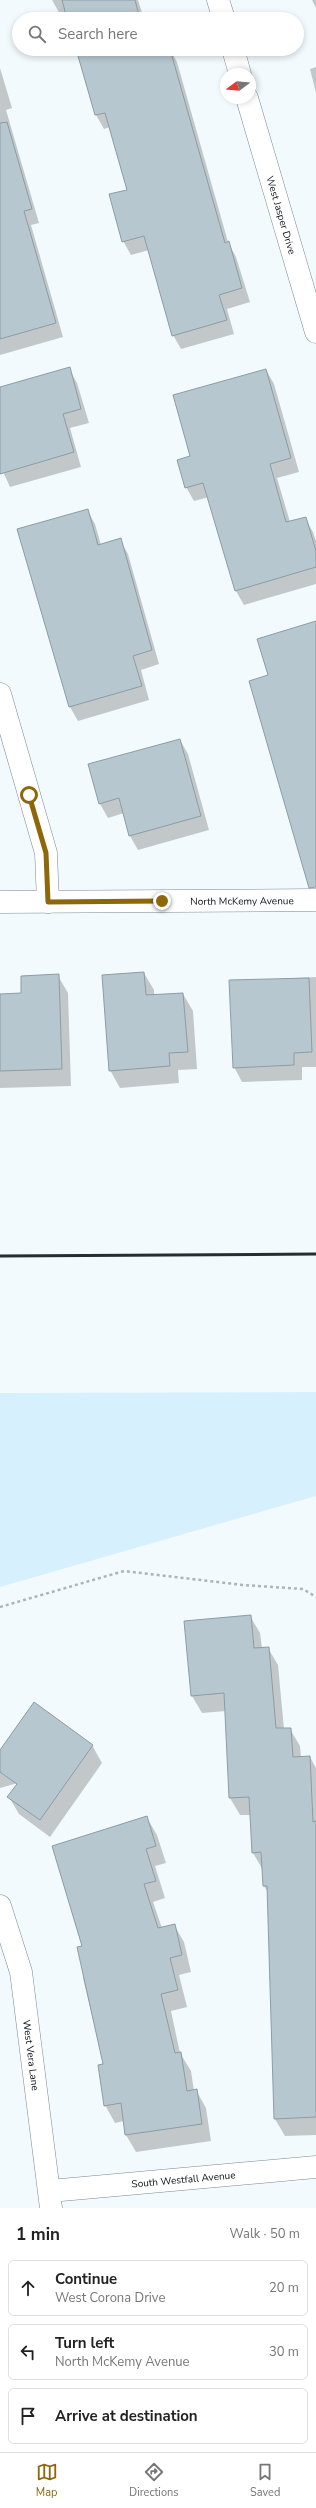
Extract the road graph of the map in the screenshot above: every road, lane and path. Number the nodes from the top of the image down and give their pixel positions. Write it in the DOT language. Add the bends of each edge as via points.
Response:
graph roads {
  1 [pos="218,0"];
  2 [pos="222,12"];
  3 [pos="235,56"];
  4 [pos="238,68"];
  5 [pos="249,104"];
  6 [pos="316,332"];
  7 [pos="0,694"];
  8 [pos="316,900"];
  9 [pos="0,902"];
  10 [pos="48,902"];
  11 [pos="316,1597"];
  12 [pos="0,1607"];
  13 [pos="0,1906"];
  14 [pos="316,2167"];
  15 [pos="50,2199"];
  1 -- 2 [label="street"];
  3 -- 4 [label="street"];
  5 -- 6 [label="street, West Jasper Drive"];
  7 -- 10 [label="street" via="46,853"];
  8 -- 10 [label="street, North McKemy Avenue"];
  9 -- 10 [label="street, North McKemy Avenue"];
  11 -- 12 [label="path" via="303,1589 243,1585 124,1571"];
  13 -- 15 [label="street, West Vera Lane" via="21,1972"];
  14 -- 15 [label="street, South Westfall Avenue"];
}
